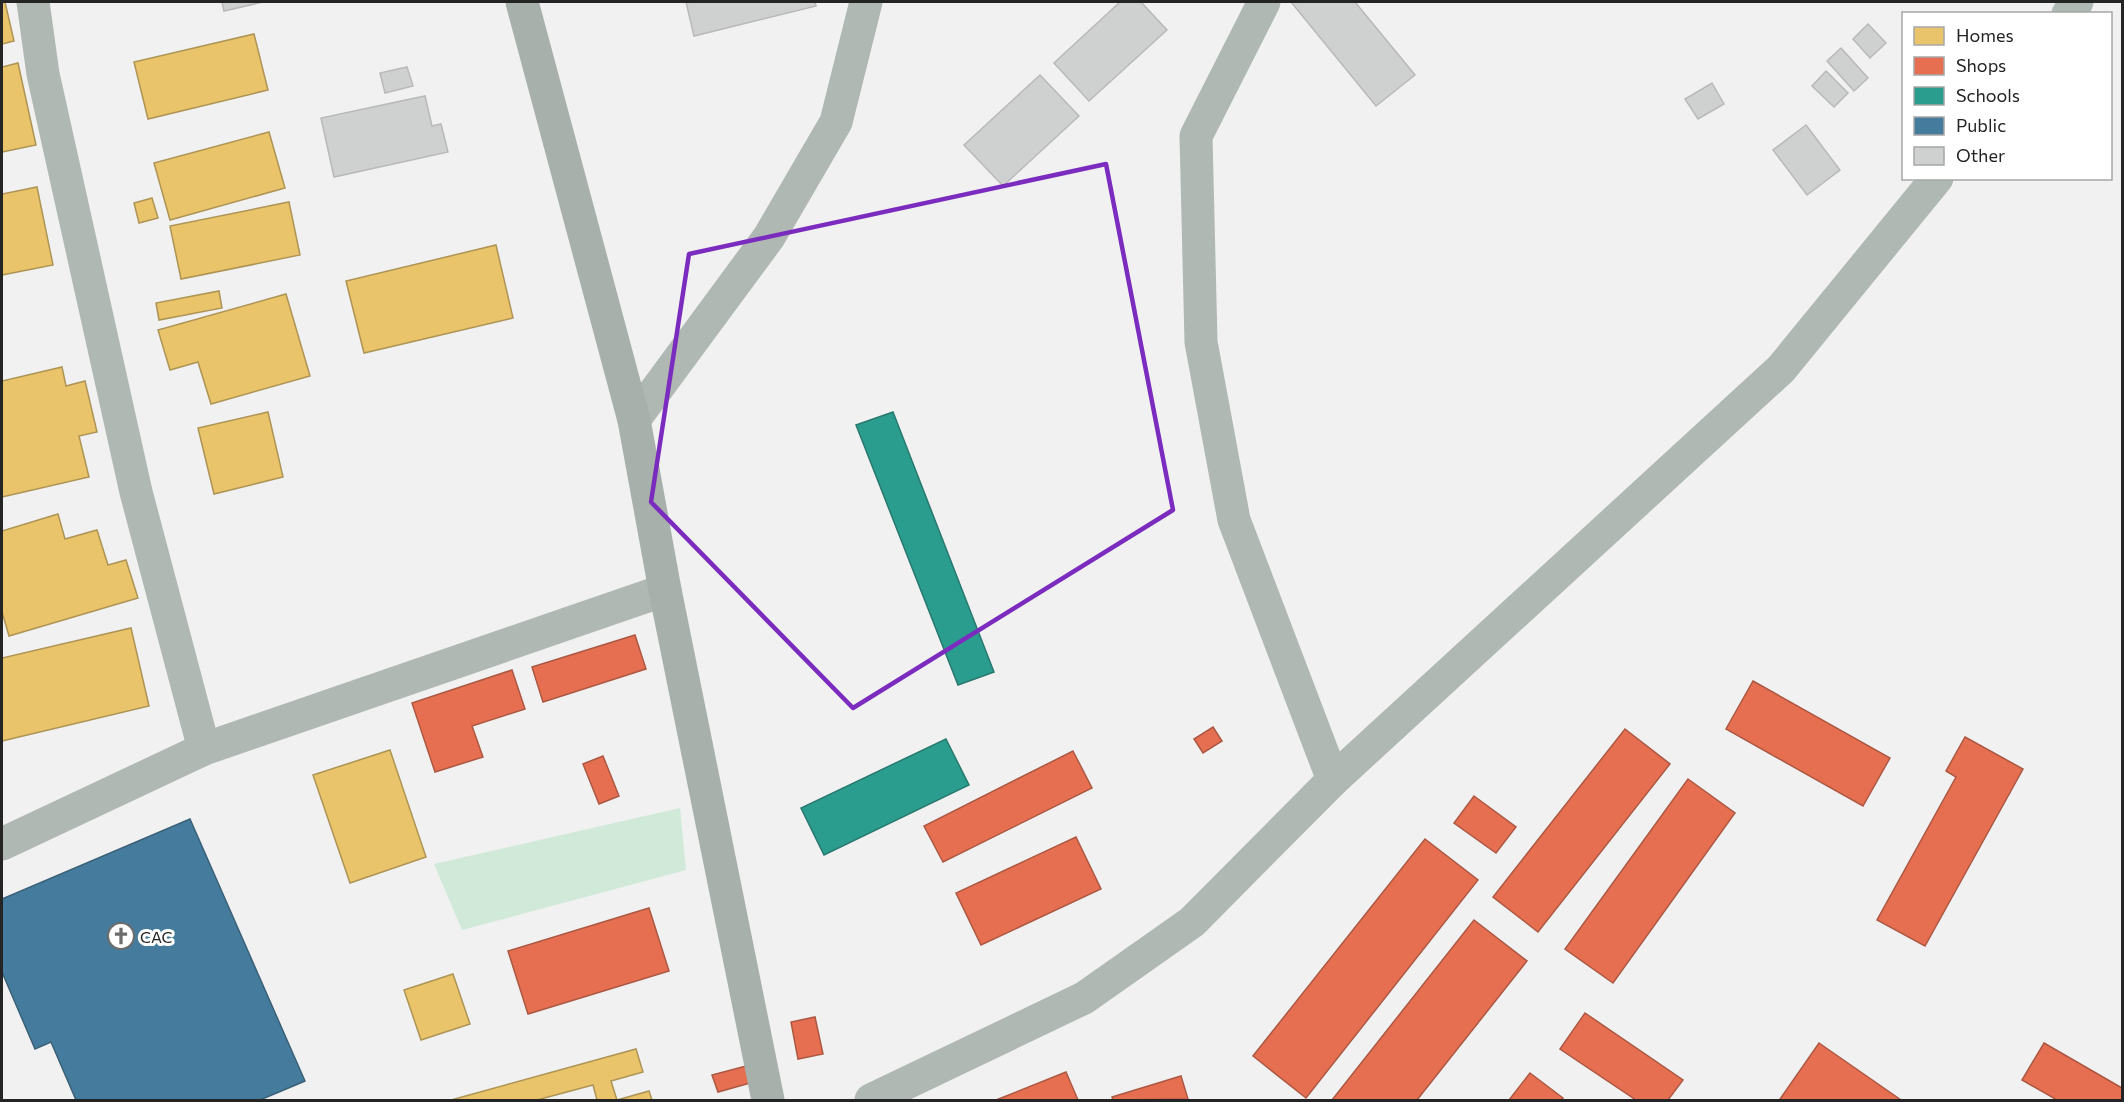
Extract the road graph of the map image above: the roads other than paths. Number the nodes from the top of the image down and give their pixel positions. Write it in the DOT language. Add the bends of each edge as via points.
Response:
graph roads {
  1 [pos="33,2"];
  2 [pos="522,2"];
  3 [pos="866,2"];
  4 [pos="1264,2"];
  5 [pos="1935,180"];
  6 [pos="634,420"];
  7 [pos="665,590"];
  8 [pos="204,748"];
  9 [pos="1334,780"];
  10 [pos="2,844"];
  11 [pos="768,1101"];
  12 [pos="871,1101"];
  1 -- 8 [label="street" via="43,74 136,492"];
  2 -- 6 [label="main road"];
  3 -- 6 [label="street" via="836,122 769,237"];
  4 -- 9 [label="street" via="1196,136 1201,342 1234,520"];
  5 -- 9 [label="street" via="1781,369"];
  6 -- 7 [label="main road"];
  7 -- 8 [label="street"];
  7 -- 11 [label="main road"];
  8 -- 10 [label="street"];
  9 -- 12 [label="street" via="1192,922 1084,998"];
}
